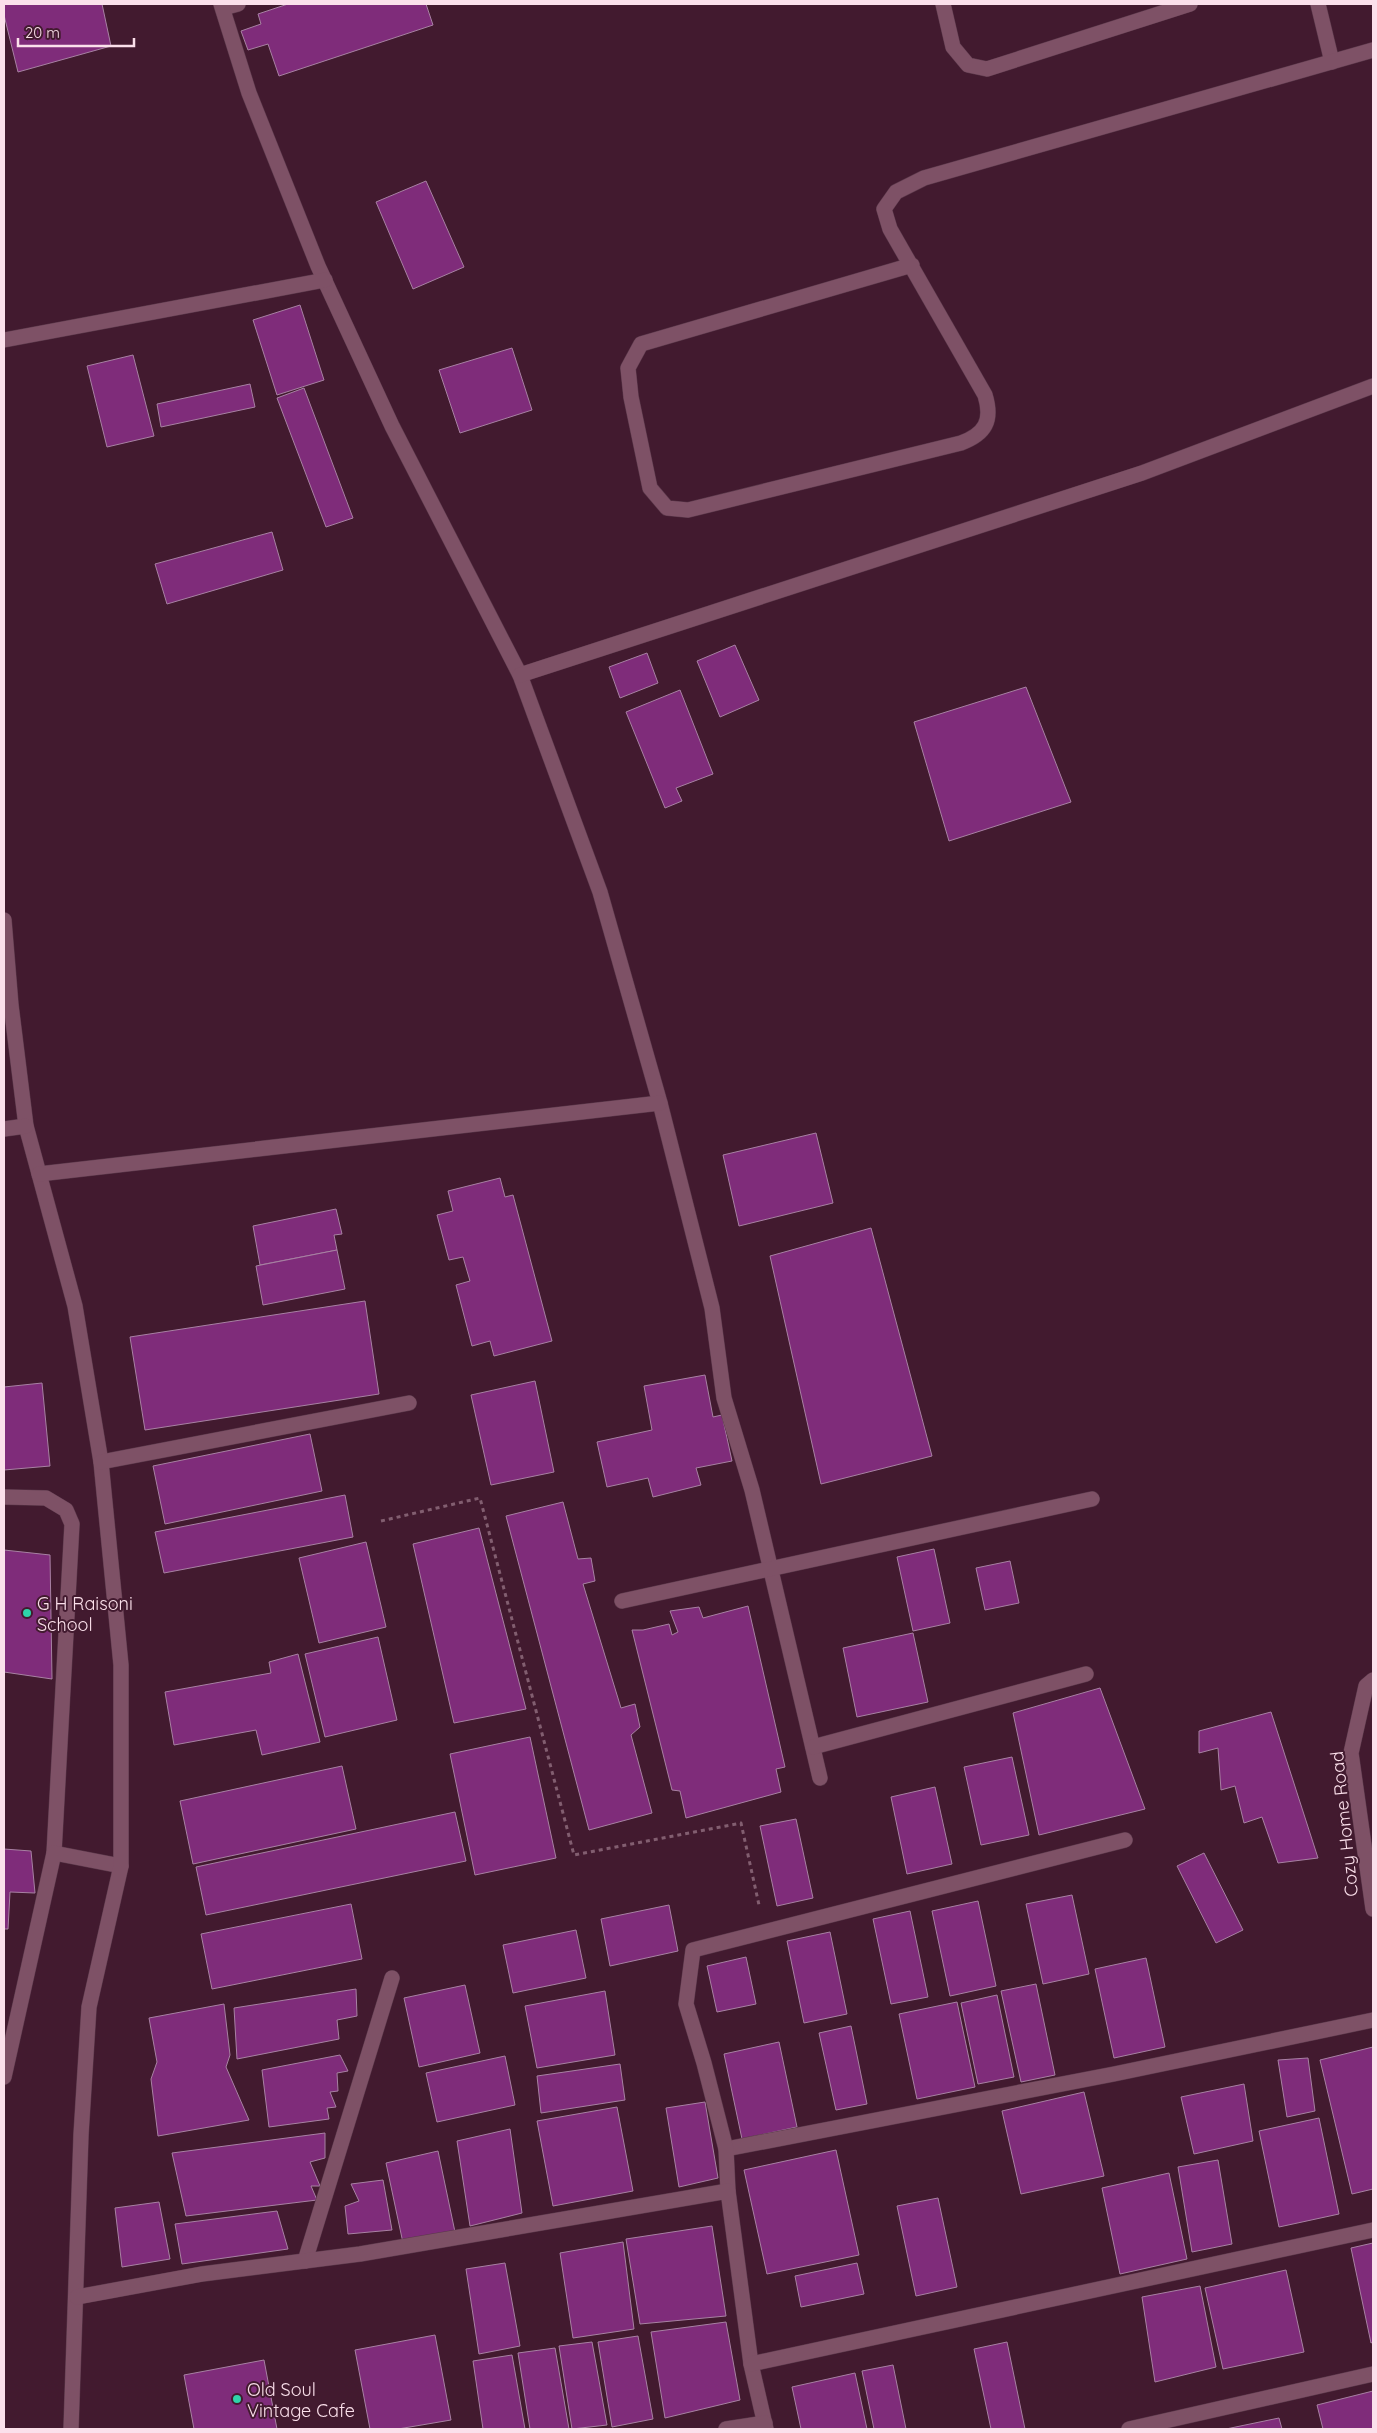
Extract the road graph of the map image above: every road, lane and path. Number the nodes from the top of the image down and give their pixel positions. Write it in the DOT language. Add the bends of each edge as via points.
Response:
graph roads {
  1 [pos="238,4"];
  2 [pos="942,4"];
  3 [pos="1190,4"];
  4 [pos="1318,4"];
  5 [pos="222,6"];
  6 [pos="1373,50"];
  7 [pos="1332,62"];
  8 [pos="912,265"];
  9 [pos="325,280"];
  10 [pos="4,340"];
  11 [pos="1373,386"];
  12 [pos="520,675"];
  13 [pos="4,920"];
  14 [pos="660,1103"];
  15 [pos="26,1126"];
  16 [pos="4,1129"];
  17 [pos="39,1174"];
  18 [pos="409,1403"];
  19 [pos="101,1462"];
  20 [pos="4,1496"];
  21 [pos="1092,1499"];
  22 [pos="381,1521"];
  23 [pos="771,1568"];
  24 [pos="622,1601"];
  25 [pos="1086,1674"];
  26 [pos="1373,1680"];
  27 [pos="813,1747"];
  28 [pos="820,1778"];
  29 [pos="1124,1840"];
  30 [pos="54,1853"];
  31 [pos="121,1866"];
  32 [pos="1373,1909"];
  33 [pos="765,1931"];
  34 [pos="392,1978"];
  35 [pos="1373,2020"];
  36 [pos="4,2077"];
  37 [pos="726,2149"];
  38 [pos="728,2191"];
  39 [pos="1373,2230"];
  40 [pos="305,2261"];
  41 [pos="77,2297"];
  42 [pos="751,2364"];
  43 [pos="1373,2374"];
  44 [pos="765,2426"];
  45 [pos="71,2429"];
  46 [pos="726,2429"];
  47 [pos="1129,2429"];
  1 -- 5 [label="street"];
  2 -- 3 [label="street" via="954,47 968,65 987,68"];
  4 -- 7 [label="street"];
  5 -- 9 [label="street" via="250,93"];
  6 -- 7 [label="street"];
  7 -- 8 [label="street" via="924,178 896,192 884,209 890,229"];
  8 -- 8 [label="street" via="985,395 989,408 986,425 976,438 688,510 667,508 650,488 631,397 628,368 641,344"];
  9 -- 10 [label="street"];
  9 -- 12 [label="street" via="392,426"];
  11 -- 12 [label="street" via="1142,473"];
  12 -- 14 [label="street" via="600,892"];
  13 -- 15 [label="street"];
  14 -- 17 [label="street"];
  14 -- 23 [label="street" via="712,1308 724,1398"];
  15 -- 16 [label="street"];
  15 -- 17 [label="street"];
  17 -- 19 [label="street" via="75,1306"];
  18 -- 19 [label="street"];
  19 -- 31 [label="street" via="121,1665"];
  20 -- 30 [label="street" via="46,1498 66,1510 72,1524"];
  21 -- 23 [label="street"];
  22 -- 33 [label="path" via="480,1498 574,1855 740,1823"];
  23 -- 24 [label="street"];
  23 -- 27 [label="street"];
  25 -- 27 [label="street"];
  26 -- 32 [label="street, Cozy Home Road" via="1366,1686 1351,1753"];
  27 -- 28 [label="street"];
  29 -- 33 [label="street"];
  30 -- 31 [label="street"];
  30 -- 36 [label="street"];
  31 -- 41 [label="street" via="89,2008 81,2135"];
  33 -- 37 [label="street" via="693,1950 686,2004"];
  34 -- 40 [label="street"];
  35 -- 37 [label="street"];
  37 -- 38 [label="street"];
  38 -- 40 [label="street"];
  38 -- 42 [label="street"];
  39 -- 42 [label="street"];
  40 -- 41 [label="street" via="202,2274"];
  41 -- 45 [label="street"];
  42 -- 44 [label="street"];
  43 -- 47 [label="street"];
  44 -- 46 [label="street"];
}
